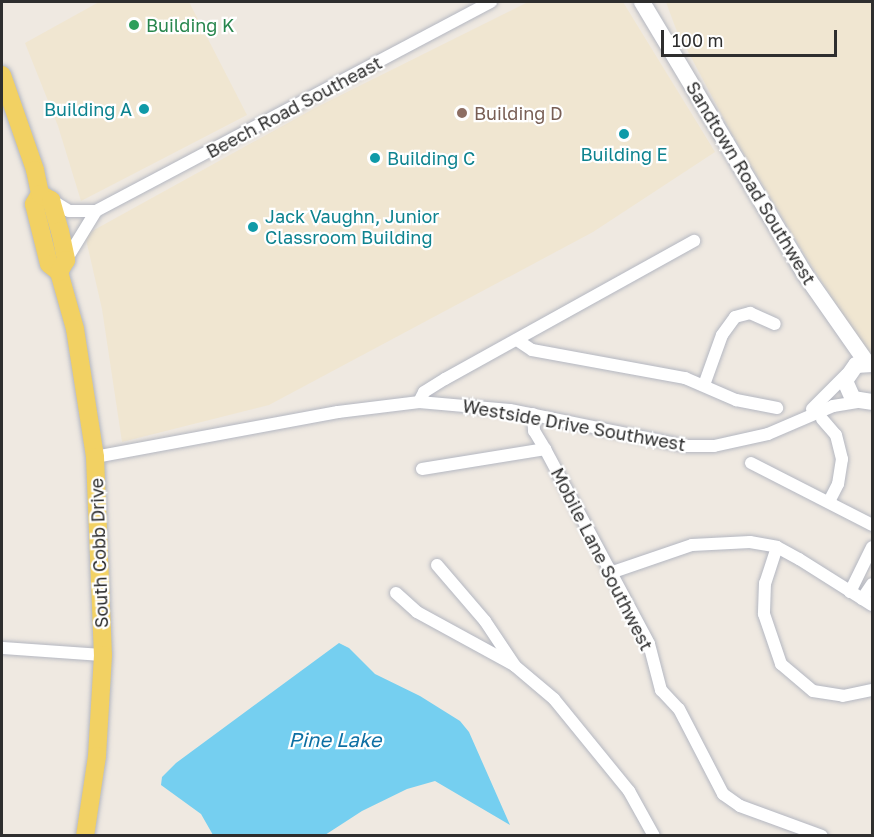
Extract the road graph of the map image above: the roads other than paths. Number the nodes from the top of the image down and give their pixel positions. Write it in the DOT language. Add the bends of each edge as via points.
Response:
graph roads {
  1 [pos="491,2"];
  2 [pos="642,2"];
  3 [pos="2,75"];
  4 [pos="46,197"];
  5 [pos="96,211"];
  6 [pos="694,241"];
  7 [pos="63,266"];
  8 [pos="775,324"];
  9 [pos="517,340"];
  10 [pos="860,367"];
  11 [pos="704,385"];
  12 [pos="419,402"];
  13 [pos="868,404"];
  14 [pos="777,408"];
  15 [pos="533,414"];
  16 [pos="801,418"];
  17 [pos="822,419"];
  18 [pos="545,449"];
  19 [pos="95,457"];
  20 [pos="751,463"];
  21 [pos="422,469"];
  22 [pos="830,500"];
  23 [pos="873,525"];
  24 [pos="777,547"];
  25 [pos="873,547"];
  26 [pos="437,565"];
  27 [pos="613,572"];
  28 [pos="873,584"];
  29 [pos="850,592"];
  30 [pos="396,593"];
  31 [pos="867,602"];
  32 [pos="2,648"];
  33 [pos="103,655"];
  34 [pos="515,666"];
  35 [pos="873,690"];
  36 [pos="85,836"];
  37 [pos="654,836"];
  38 [pos="822,836"];
  1 -- 5 [label="street, Beech Road Southeast"];
  2 -- 10 [label="street, Sandtown Road Southwest"];
  3 -- 4 [label="main road, South Cobb Drive"];
  4 -- 5 [label="street" via="69,211"];
  4 -- 7 [label="main road, South Cobb Drive" via="34,204 49,264"];
  5 -- 7 [label="street"];
  6 -- 9 [label="street"];
  7 -- 19 [label="main road, South Cobb Drive"];
  8 -- 11 [label="street" via="750,313 735,317 722,335"];
  9 -- 11 [label="street" via="532,350"];
  9 -- 12 [label="street" via="424,392"];
  10 -- 13 [label="street, Sandtown Road Southwest" via="848,394"];
  10 -- 16 [label="street, Westside Drive Southwest"];
  11 -- 14 [label="street" via="736,400"];
  12 -- 15 [label="street, Westside Drive Southwest"];
  12 -- 19 [label="street, Westside Drive Southwest" via="338,412"];
  13 -- 16 [label="street, Westside Drive Southwest" via="833,405"];
  15 -- 16 [label="street, Westside Drive Southwest" via="700,447 752,440"];
  15 -- 18 [label="street, Mobile Lane Southwest" via="534,431"];
  17 -- 22 [label="street" via="836,435 842,459 838,484"];
  18 -- 21 [label="street, Mobile Lane Southwest"];
  18 -- 27 [label="street, Mobile Lane Southwest"];
  19 -- 33 [label="main road, South Cobb Drive"];
  20 -- 22 [label="street"];
  22 -- 23 [label="street"];
  24 -- 27 [label="street" via="721,540 663,553"];
  24 -- 29 [label="street"];
  24 -- 35 [label="street" via="765,583 764,614 781,664 803,686 820,693 843,696"];
  25 -- 29 [label="street"];
  26 -- 34 [label="street" via="485,621"];
  27 -- 38 [label="street, Mobile Lane Southwest" via="649,645 661,690 680,709 723,794 740,806"];
  28 -- 31 [label="street"];
  29 -- 31 [label="street"];
  30 -- 34 [label="street" via="417,612"];
  32 -- 33 [label="street"];
  33 -- 36 [label="main road, South Cobb Drive" via="97,756"];
  34 -- 37 [label="street" via="561,708 628,791"];
}
